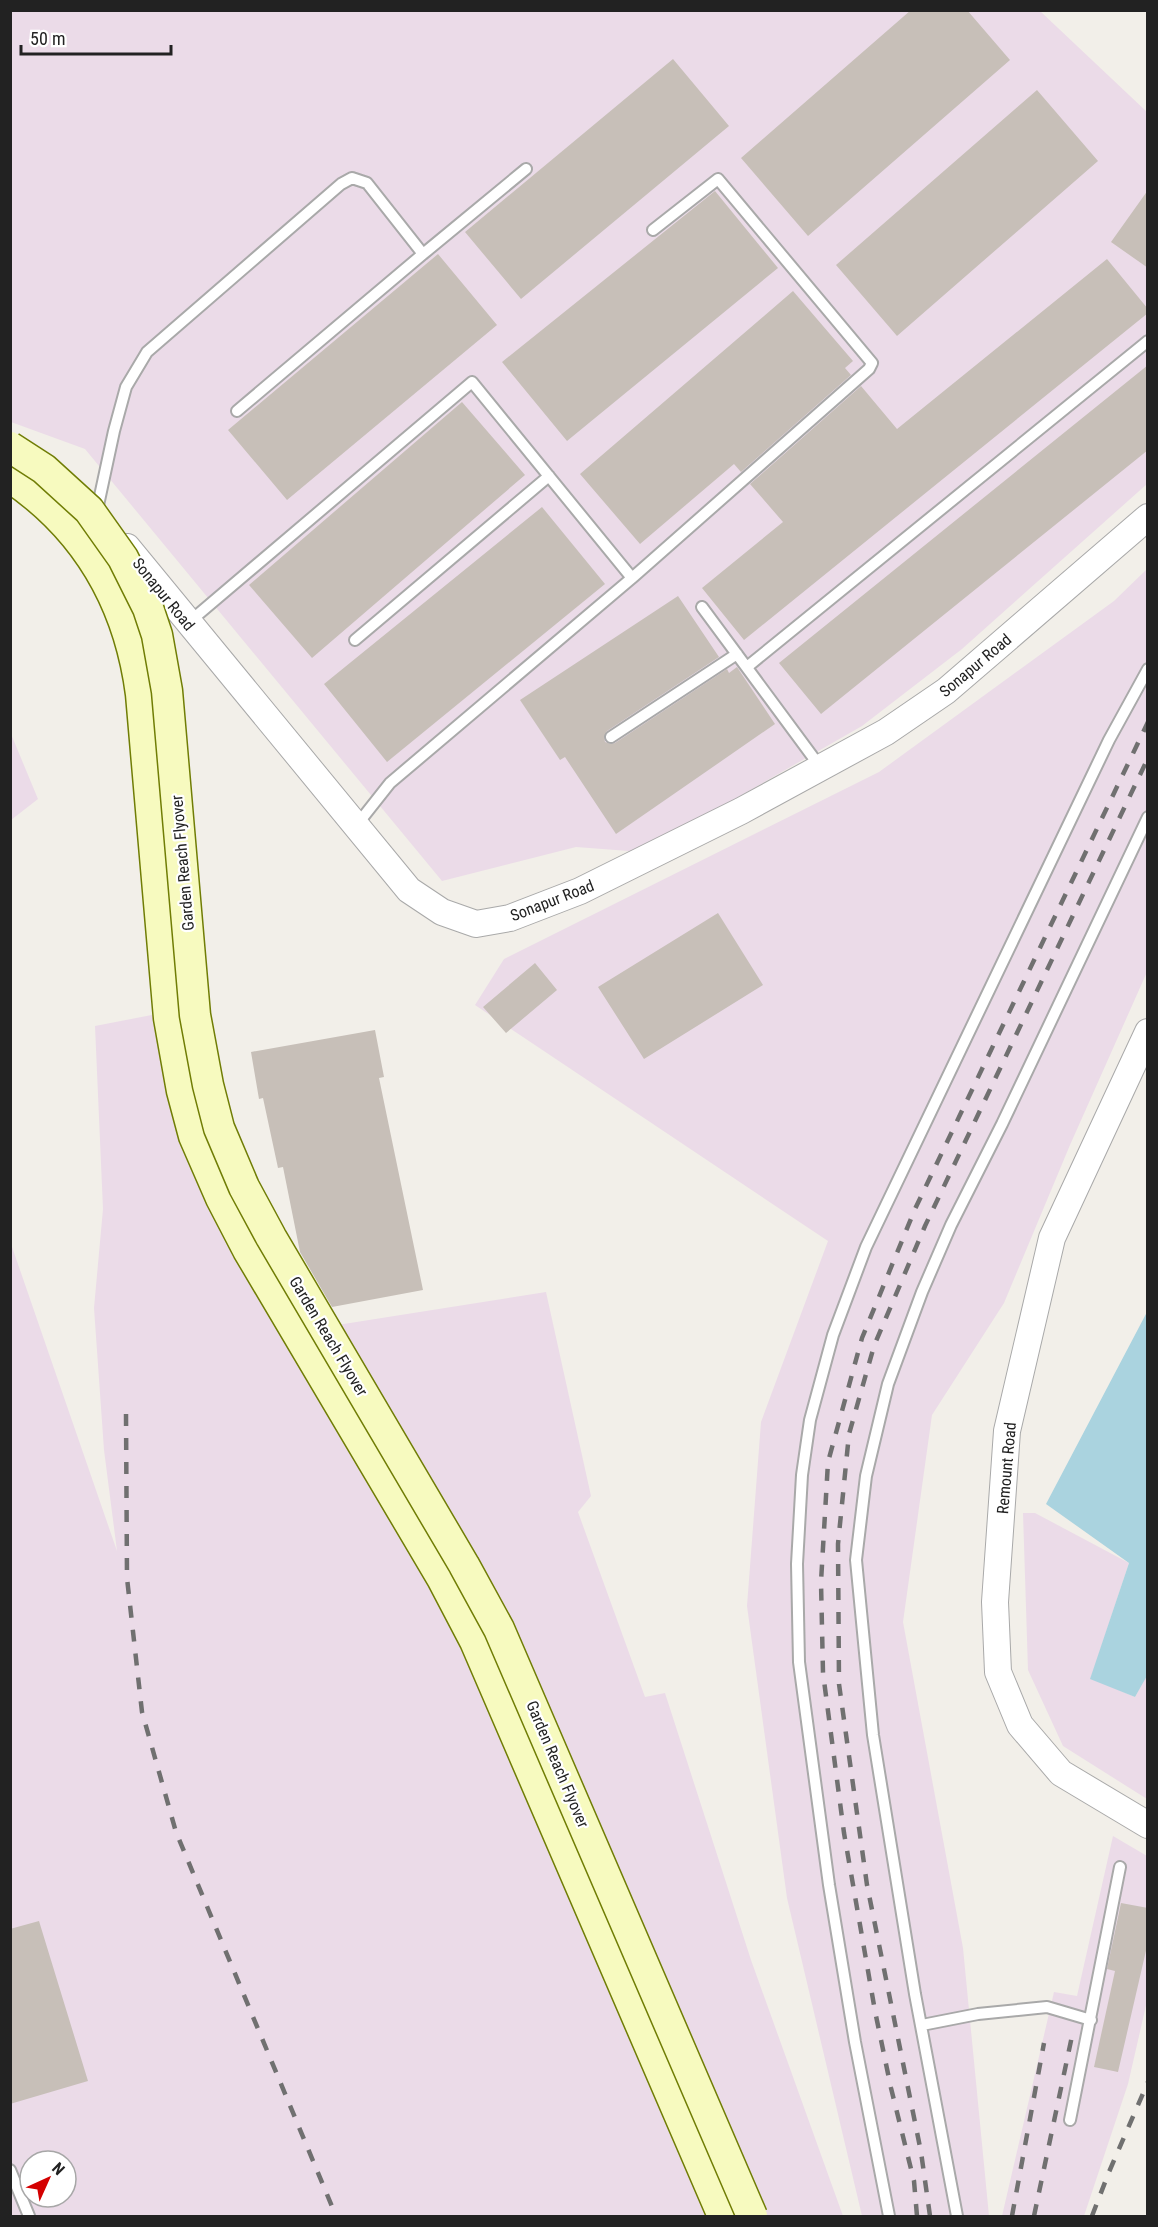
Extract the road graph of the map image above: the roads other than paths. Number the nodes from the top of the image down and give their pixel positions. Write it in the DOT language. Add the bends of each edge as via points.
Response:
graph roads {
  1 [pos="526,170"];
  2 [pos="653,230"];
  3 [pos="423,254"];
  4 [pos="1148,341"];
  5 [pos="237,411"];
  6 [pos="10,447"];
  7 [pos="10,457"];
  8 [pos="549,476"];
  9 [pos="10,477"];
  10 [pos="97,510"];
  11 [pos="1148,517"];
  12 [pos="632,578"];
  13 [pos="702,607"];
  14 [pos="188,624"];
  15 [pos="355,640"];
  16 [pos="737,654"];
  17 [pos="747,667"];
  18 [pos="1148,669"];
  19 [pos="611,737"];
  20 [pos="821,768"];
  21 [pos="1148,817"];
  22 [pos="356,826"];
  23 [pos="1148,1032"];
  24 [pos="1148,1825"];
  25 [pos="1119,1868"];
  26 [pos="1091,2020"];
  27 [pos="922,2025"];
  28 [pos="1070,2120"];
  29 [pos="10,2170"];
  30 [pos="29,2217"];
  31 [pos="723,2217"];
  32 [pos="752,2217"];
  33 [pos="889,2217"];
  34 [pos="957,2217"];
  1 -- 3 [label="lane"];
  2 -- 12 [label="lane" via="718,179 872,363"];
  3 -- 5 [label="lane"];
  3 -- 10 [label="lane" via="367,183 352,178 341,184 147,352 126,387"];
  4 -- 17 [label="lane"];
  6 -- 32 [label="main road, Garden Reach Flyover, bridge" via="67,488 108,534 137,582 157,635 167,691 195,1015 219,1128 271,1237 499,1629"];
  7 -- 10 [label="street, Sonapur Road" via="48,475"];
  8 -- 12 [label="lane"];
  8 -- 14 [label="lane" via="472,382"];
  8 -- 15 [label="lane"];
  9 -- 31 [label="main road, Garden Reach Flyover" via="50,507 87,549 113,594 131,642 141,694 169,1018 194,1136 248,1250 442,1578 475,1641"];
  10 -- 14 [label="street, Sonapur Road"];
  11 -- 20 [label="street, Sonapur Road" via="946,691 886,732"];
  12 -- 22 [label="lane" via="390,783"];
  13 -- 16 [label="lane"];
  14 -- 22 [label="street, Sonapur Road"];
  16 -- 17 [label="lane"];
  16 -- 19 [label="lane"];
  17 -- 20 [label="lane"];
  18 -- 33 [label="lane" via="1109,740 866,1247 833,1335 810,1420 802,1475 797,1564 799,1662 829,1885"];
  20 -- 22 [label="street, Sonapur Road" via="579,891 510,918 476,924 442,912 409,890"];
  21 -- 27 [label="lane" via="922,1292 888,1384 866,1476 856,1560 873,1735"];
  23 -- 24 [label="street, Remount Road" via="1052,1238 1006,1431 995,1602 998,1672 1020,1725 1061,1773"];
  25 -- 26 [label="lane"];
  26 -- 27 [label="lane" via="1047,2007"];
  26 -- 28 [label="lane"];
  27 -- 34 [label="lane"];
  29 -- 30 [label="lane"];
}
